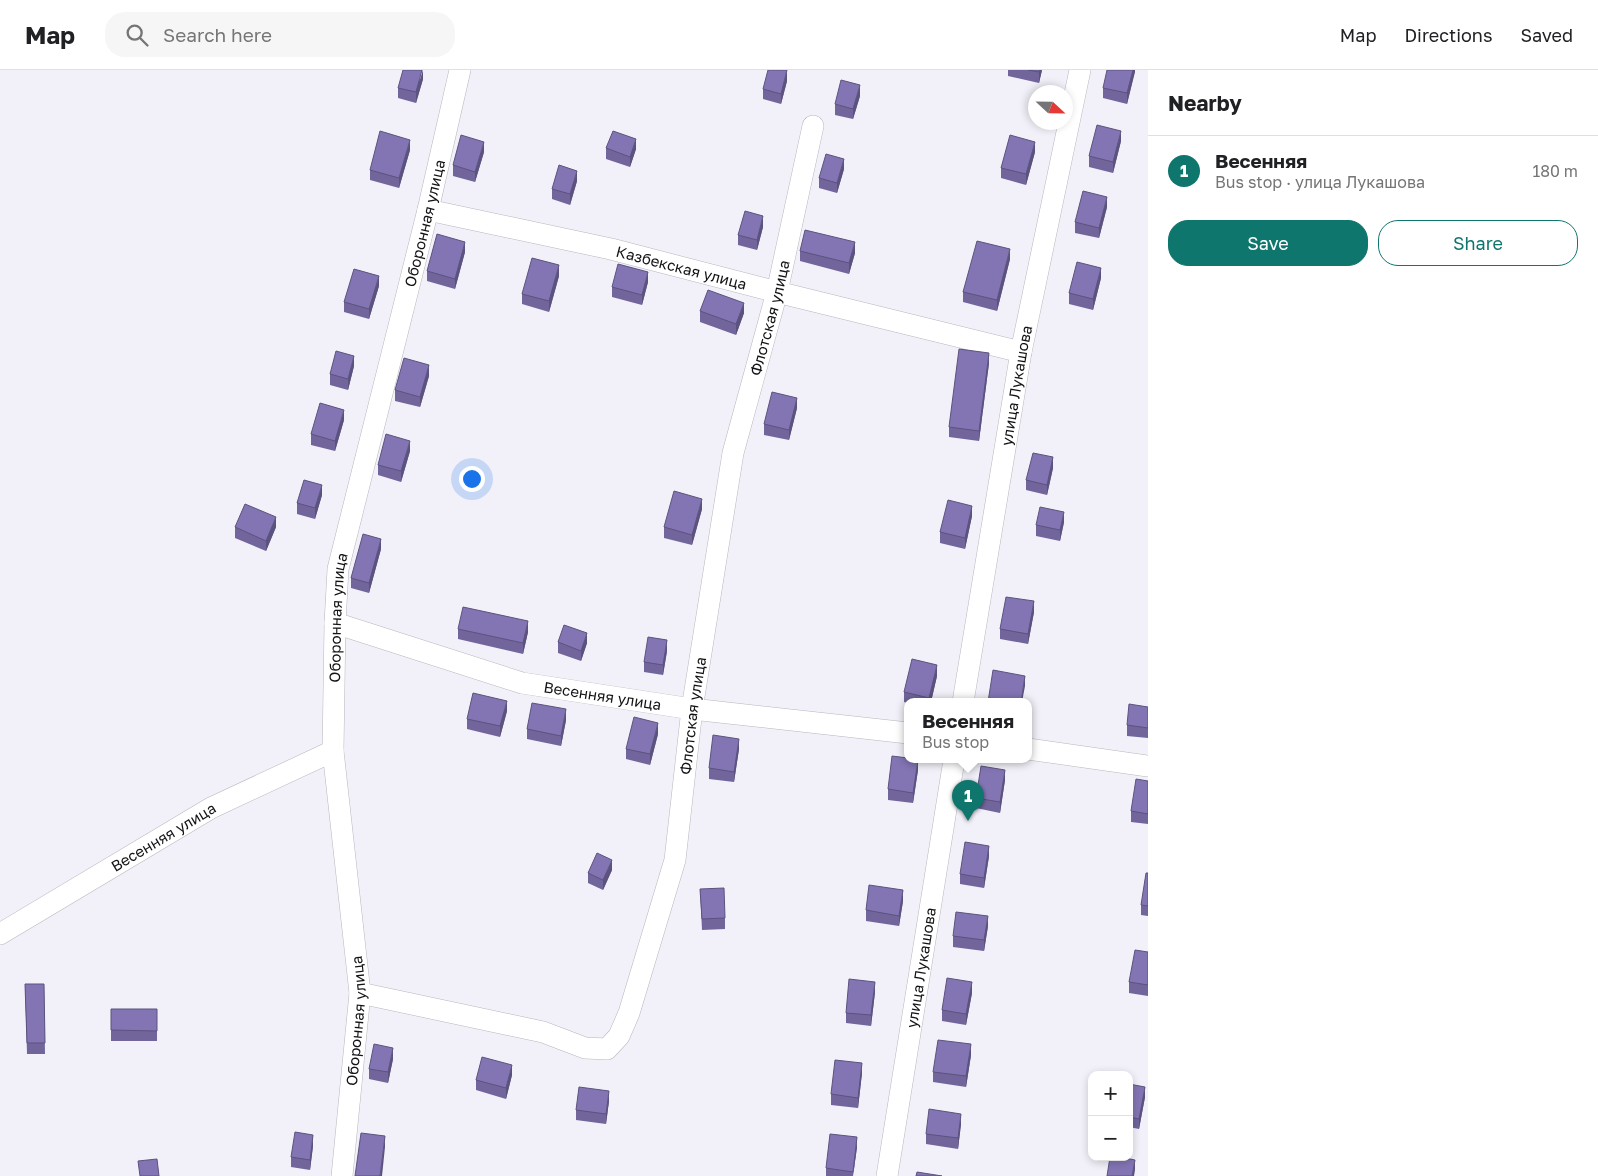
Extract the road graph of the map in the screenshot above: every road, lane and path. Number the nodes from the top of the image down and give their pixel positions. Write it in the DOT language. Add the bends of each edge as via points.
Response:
graph roads {
  1 [pos="460,70"];
  2 [pos="1080,70"];
  3 [pos="813,126"];
  4 [pos="428,210"];
  5 [pos="777,292"];
  6 [pos="1021,352"];
  7 [pos="335,623"];
  8 [pos="964,698"];
  9 [pos="692,709"];
  10 [pos="904,733"];
  11 [pos="1032,750"];
  12 [pos="333,751"];
  13 [pos="954,763"];
  14 [pos="1148,766"];
  15 [pos="0,934"];
  16 [pos="360,993"];
  17 [pos="342,1176"];
  18 [pos="888,1176"];
  1 -- 4 [label="street, Оборонная улица"];
  2 -- 6 [label="street, улица Лукашова"];
  3 -- 5 [label="street, Флотская улица"];
  4 -- 5 [label="street, Казбекская улица" via="611,249"];
  4 -- 7 [label="street, Оборонная улица" via="338,569"];
  5 -- 6 [label="street, Казбекская улица"];
  5 -- 9 [label="street, Флотская улица" via="733,453"];
  6 -- 8 [label="street, улица Лукашова"];
  7 -- 9 [label="street, Весенняя улица" via="522,682"];
  7 -- 12 [label="street, Оборонная улица"];
  9 -- 10 [label="street, Весенняя улица"];
  9 -- 16 [label="street, Флотская улица" via="674,860 629,1013 620,1036 607,1048 585,1048 542,1032"];
  11 -- 14 [label="street"];
  12 -- 15 [label="street, Весенняя улица" via="211,808"];
  12 -- 16 [label="street, Оборонная улица"];
  13 -- 18 [label="street, улица Лукашова"];
  16 -- 17 [label="street, Оборонная улица"];
}
